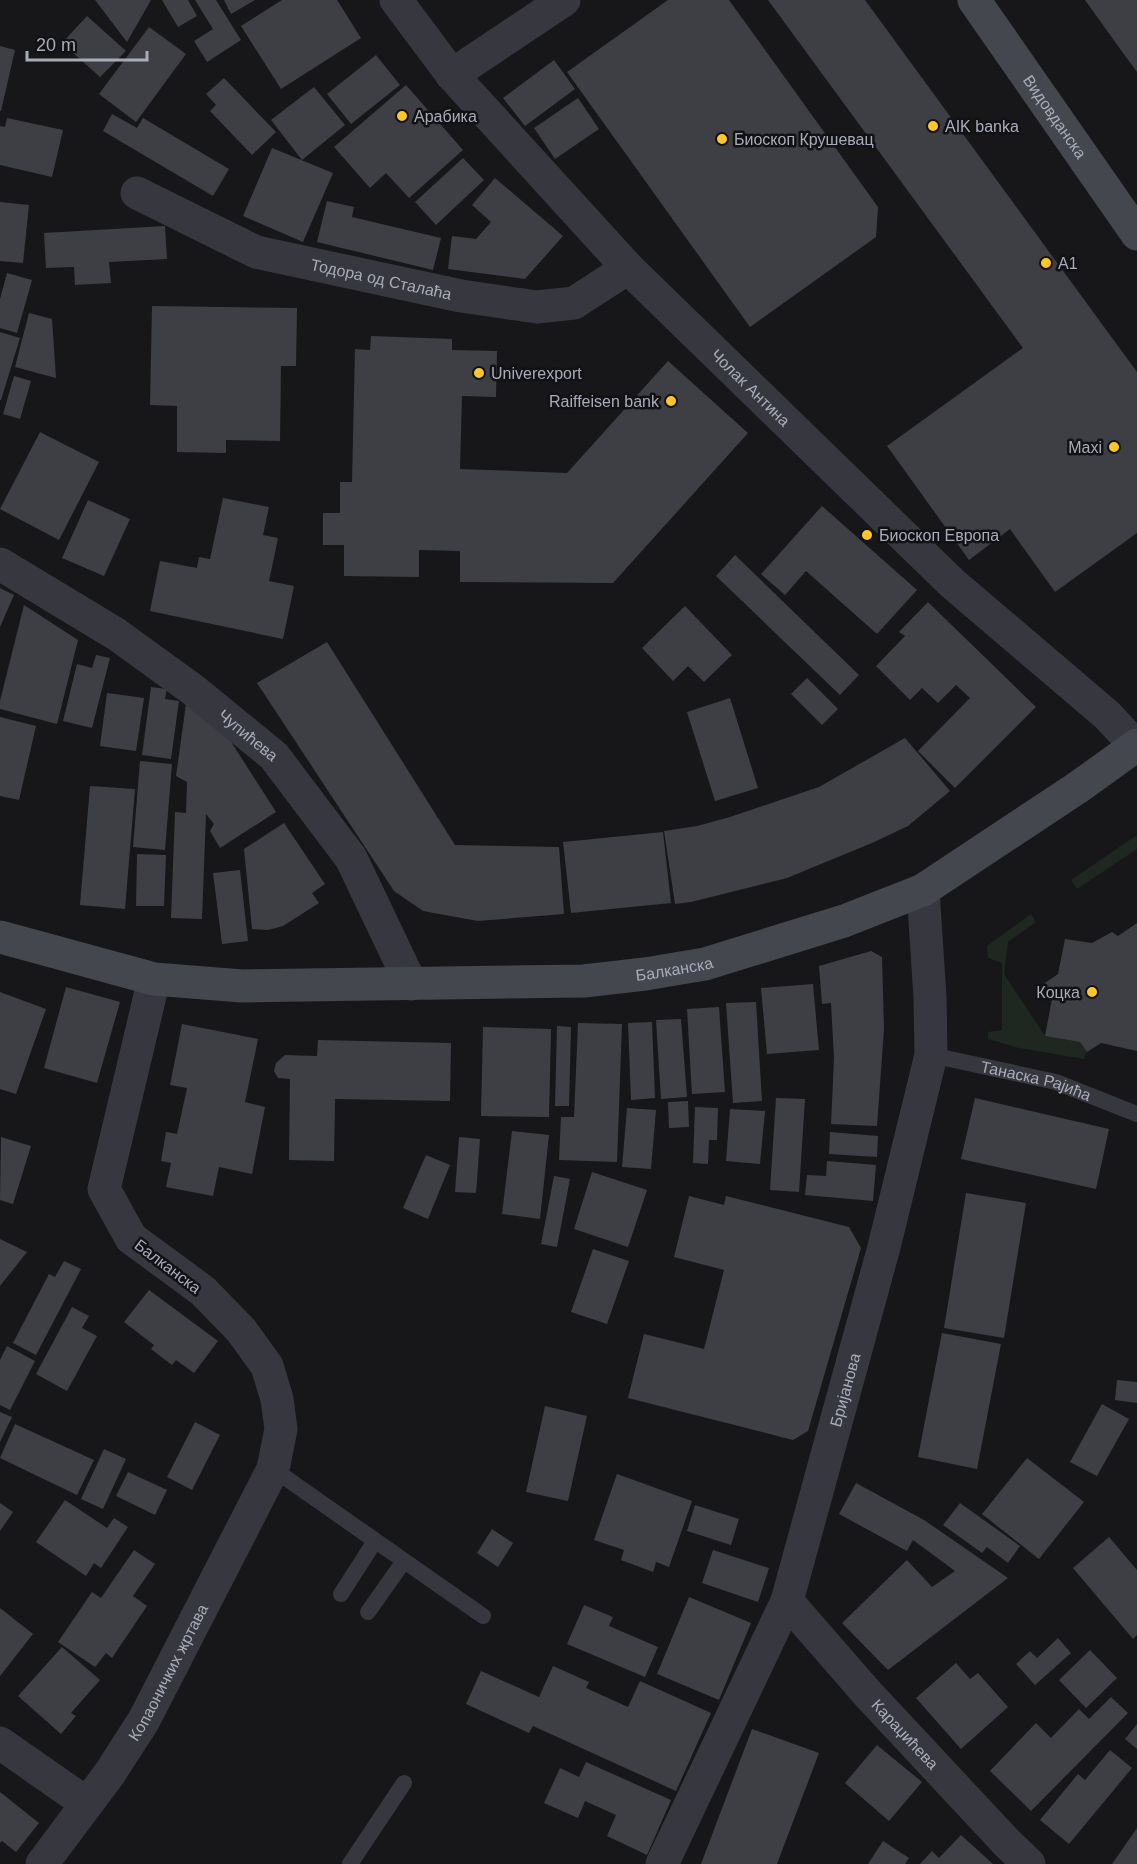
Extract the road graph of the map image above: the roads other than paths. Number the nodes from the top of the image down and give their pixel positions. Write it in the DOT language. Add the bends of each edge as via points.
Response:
graph roads {
  1 [pos="396,0"];
  2 [pos="564,0"];
  3 [pos="974,0"];
  4 [pos="452,75"];
  5 [pos="137,193"];
  6 [pos="1137,234"];
  7 [pos="628,268"];
  8 [pos="0,564"];
  9 [pos="1136,745"];
  10 [pos="923,890"];
  11 [pos="0,937"];
  12 [pos="154,979"];
  13 [pos="411,984"];
  14 [pos="931,1055"];
  15 [pos="1137,1114"];
  16 [pos="273,1469"];
  17 [pos="375,1541"];
  18 [pos="404,1561"];
  19 [pos="341,1594"];
  20 [pos="787,1601"];
  21 [pos="368,1612"];
  22 [pos="483,1616"];
  23 [pos="0,1743"];
  24 [pos="404,1783"];
  25 [pos="86,1803"];
  26 [pos="42,1864"];
  27 [pos="350,1864"];
  28 [pos="662,1864"];
  29 [pos="1029,1864"];
  1 -- 4 [label="street, Чолак Антина"];
  2 -- 4 [label="street"];
  3 -- 6 [label="main road, Видовданска"];
  4 -- 7 [label="street, Чолак Антина"];
  5 -- 7 [label="street, Тодора од Сталаћа" via="256,252 482,299 537,307 574,303"];
  7 -- 9 [label="street, Чолак Антина" via="952,583 1107,715"];
  8 -- 13 [label="street, Чупићева" via="116,634 192,688 274,756 351,858"];
  9 -- 10 [label="main road, Балканска"];
  10 -- 13 [label="main road, Балканска" via="844,921 705,964 584,981"];
  10 -- 14 [label="street, Бријанова"];
  11 -- 12 [label="main road, Балканска"];
  12 -- 13 [label="main road, Балканска" via="242,986"];
  12 -- 16 [label="street, Балканска" via="104,1189 131,1238 203,1291 241,1330 267,1366 278,1399 280,1429"];
  14 -- 15 [label="lane, Танаска Рајића" via="1056,1082"];
  14 -- 20 [label="street, Бријанова" via="884,1247"];
  16 -- 17 [label="lane"];
  16 -- 25 [label="street, Копаоничких жртава" via="144,1720"];
  17 -- 18 [label="lane"];
  17 -- 19 [label="lane"];
  18 -- 21 [label="lane"];
  18 -- 22 [label="lane"];
  20 -- 28 [label="street, Бријанова"];
  20 -- 29 [label="street, Караџићева" via="867,1693"];
  23 -- 25 [label="street"];
  24 -- 27 [label="lane"];
  25 -- 26 [label="street, Копаоничких жртава"];
}
